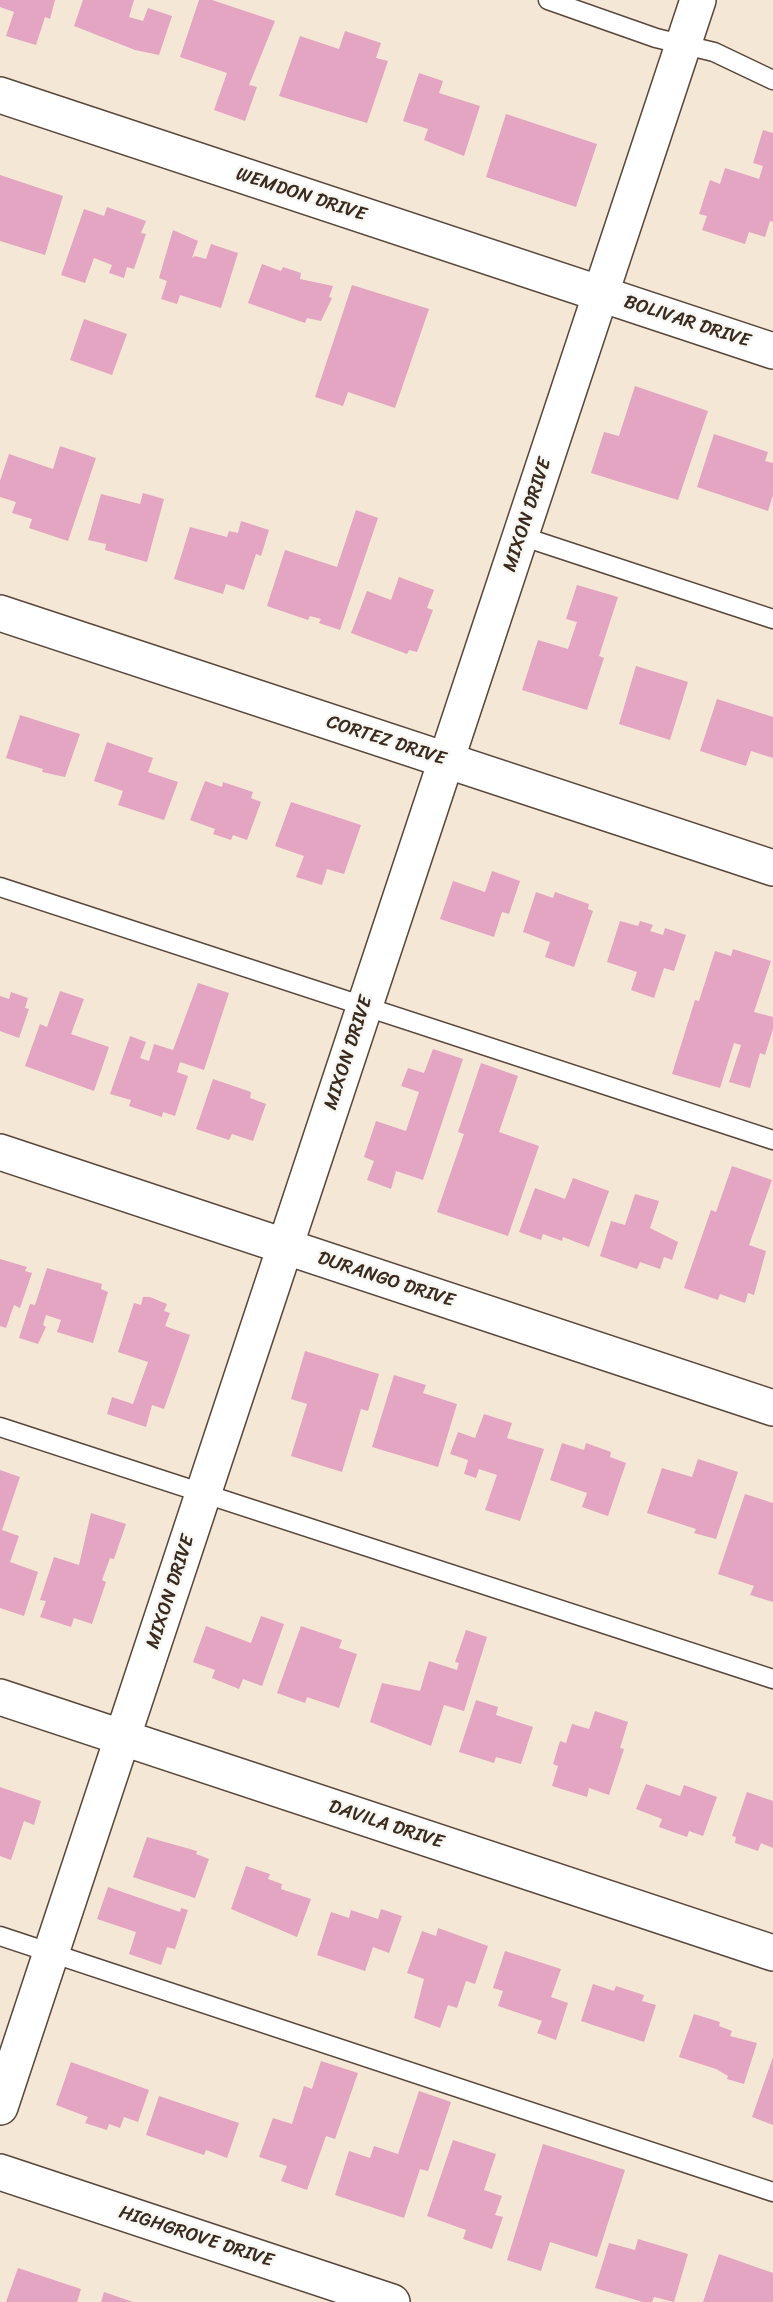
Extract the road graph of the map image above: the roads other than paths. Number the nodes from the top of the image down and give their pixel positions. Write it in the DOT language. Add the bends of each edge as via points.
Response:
graph roads {
  1 [pos="548,0"];
  2 [pos="698,0"];
  3 [pos="683,44"];
  4 [pos="773,80"];
  5 [pos="0,95"];
  6 [pos="601,294"];
  7 [pos="773,351"];
  8 [pos="521,537"];
  9 [pos="0,613"];
  10 [pos="773,619"];
  11 [pos="447,761"];
  12 [pos="773,868"];
  13 [pos="0,887"];
  14 [pos="365,1007"];
  15 [pos="773,1140"];
  16 [pos="0,1152"];
  17 [pos="286,1247"];
  18 [pos="773,1408"];
  19 [pos="0,1427"];
  20 [pos="203,1495"];
  21 [pos="773,1679"];
  22 [pos="0,1697"];
  23 [pos="122,1738"];
  24 [pos="0,1936"];
  25 [pos="51,1953"];
  26 [pos="773,1953"];
  27 [pos="0,2107"];
  28 [pos="0,2172"];
  29 [pos="773,2192"];
  30 [pos="392,2302"];
  1 -- 3 [label="lane"];
  2 -- 3 [label="street, MIXON DRIVE"];
  3 -- 4 [label="lane" via="714,52"];
  3 -- 6 [label="street, MIXON DRIVE"];
  5 -- 6 [label="street, WEMDON DRIVE"];
  6 -- 7 [label="street, BOLIVAR DRIVE"];
  6 -- 8 [label="street, MIXON DRIVE"];
  8 -- 10 [label="lane"];
  8 -- 11 [label="street, MIXON DRIVE"];
  9 -- 11 [label="street, CORTEZ DRIVE"];
  11 -- 12 [label="street, CORTEZ DRIVE"];
  11 -- 14 [label="street, MIXON DRIVE"];
  13 -- 14 [label="lane"];
  14 -- 15 [label="lane"];
  14 -- 17 [label="street, MIXON DRIVE"];
  16 -- 17 [label="street, DURANGO DRIVE"];
  17 -- 18 [label="street, DURANGO DRIVE"];
  17 -- 20 [label="street, MIXON DRIVE"];
  19 -- 20 [label="lane"];
  20 -- 21 [label="lane"];
  20 -- 23 [label="street, MIXON DRIVE"];
  22 -- 23 [label="street, DAVILA DRIVE"];
  23 -- 25 [label="street, MIXON DRIVE"];
  23 -- 26 [label="street, DAVILA DRIVE"];
  24 -- 25 [label="lane"];
  25 -- 27 [label="street, MIXON DRIVE"];
  25 -- 29 [label="lane"];
  28 -- 30 [label="street, HIGHGROVE DRIVE"];
}
